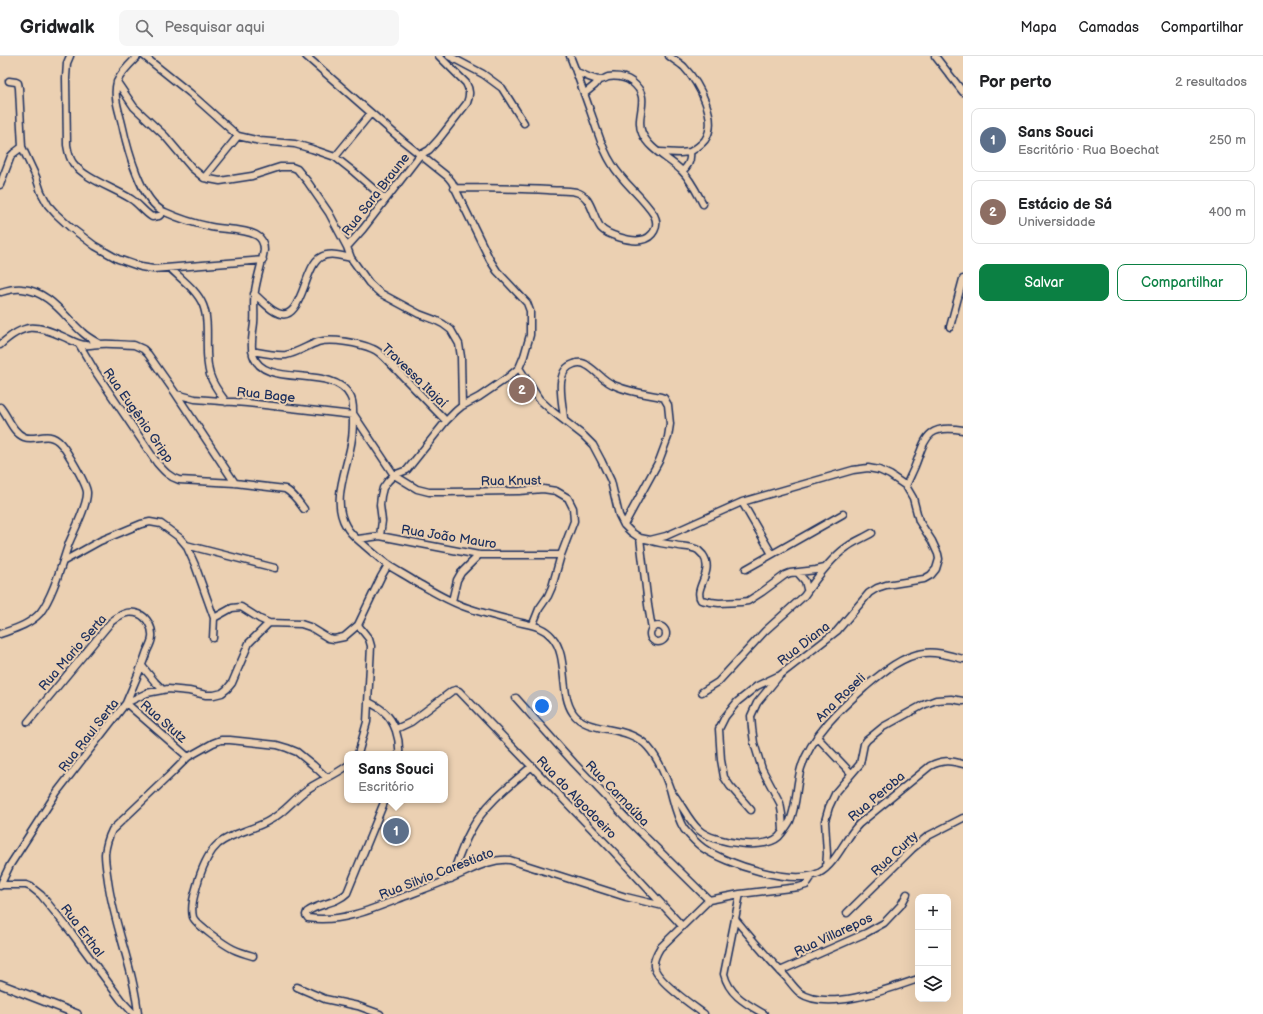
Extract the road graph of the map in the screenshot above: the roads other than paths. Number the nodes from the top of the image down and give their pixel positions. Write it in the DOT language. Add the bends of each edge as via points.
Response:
graph roads {
  1 [pos="70,56"];
  2 [pos="138,56"];
  3 [pos="144,56"];
  4 [pos="306,56"];
  5 [pos="439,56"];
  6 [pos="449,56"];
  7 [pos="570,56"];
  8 [pos="669,56"];
  9 [pos="935,56"];
  10 [pos="576,72"];
  11 [pos="599,80"];
  12 [pos="9,81"];
  13 [pos="118,82"];
  14 [pos="963,92"];
  15 [pos="584,94"];
  16 [pos="371,113"];
  17 [pos="524,123"];
  18 [pos="238,136"];
  19 [pos="22,147"];
  20 [pos="660,152"];
  21 [pos="690,152"];
  22 [pos="420,155"];
  23 [pos="335,157"];
  24 [pos="682,171"];
  25 [pos="204,178"];
  26 [pos="0,185"];
  27 [pos="454,188"];
  28 [pos="385,200"];
  29 [pos="703,204"];
  30 [pos="163,212"];
  31 [pos="347,247"];
  32 [pos="351,258"];
  33 [pos="263,260"];
  34 [pos="167,269"];
  35 [pos="963,279"];
  36 [pos="0,284"];
  37 [pos="0,292"];
  38 [pos="254,294"];
  39 [pos="950,327"];
  40 [pos="79,344"];
  41 [pos="100,344"];
  42 [pos="0,345"];
  43 [pos="252,352"];
  44 [pos="519,368"];
  45 [pos="176,394"];
  46 [pos="226,402"];
  47 [pos="462,406"];
  48 [pos="0,407"];
  49 [pos="353,415"];
  50 [pos="446,420"];
  51 [pos="564,420"];
  52 [pos="963,430"];
  53 [pos="394,475"];
  54 [pos="235,483"];
  55 [pos="906,486"];
  56 [pos="742,502"];
  57 [pos="304,509"];
  58 [pos="843,514"];
  59 [pos="624,525"];
  60 [pos="872,533"];
  61 [pos="380,536"];
  62 [pos="640,538"];
  63 [pos="358,539"];
  64 [pos="650,540"];
  65 [pos="186,545"];
  66 [pos="772,554"];
  67 [pos="479,555"];
  68 [pos="561,555"];
  69 [pos="64,561"];
  70 [pos="388,565"];
  71 [pos="274,568"];
  72 [pos="825,568"];
  73 [pos="746,569"];
  74 [pos="796,573"];
  75 [pos="807,589"];
  76 [pos="452,601"];
  77 [pos="214,618"];
  78 [pos="269,623"];
  79 [pos="533,624"];
  80 [pos="358,625"];
  81 [pos="652,629"];
  82 [pos="0,634"];
  83 [pos="213,638"];
  84 [pos="963,659"];
  85 [pos="142,666"];
  86 [pos="779,676"];
  87 [pos="163,690"];
  88 [pos="702,692"];
  89 [pos="516,698"];
  90 [pos="963,701"];
  91 [pos="126,702"];
  92 [pos="369,702"];
  93 [pos="28,722"];
  94 [pos="396,729"];
  95 [pos="817,738"];
  96 [pos="359,751"];
  97 [pos="399,751"];
  98 [pos="188,757"];
  99 [pos="963,764"];
  100 [pos="532,766"];
  101 [pos="344,768"];
  102 [pos="851,773"];
  103 [pos="327,778"];
  104 [pos="669,788"];
  105 [pos="384,803"];
  106 [pos="751,810"];
  107 [pos="963,818"];
  108 [pos="783,831"];
  109 [pos="826,868"];
  110 [pos="812,876"];
  111 [pos="451,879"];
  112 [pos="0,885"];
  113 [pos="740,894"];
  114 [pos="907,894"];
  115 [pos="709,900"];
  116 [pos="663,906"];
  117 [pos="847,913"];
  118 [pos="736,920"];
  119 [pos="682,926"];
  120 [pos="253,956"];
  121 [pos="780,971"];
  122 [pos="915,980"];
  123 [pos="0,984"];
  124 [pos="297,987"];
  125 [pos="77,1014"];
  126 [pos="134,1014"];
  127 [pos="138,1014"];
  128 [pos="380,1014"];
  129 [pos="704,1014"];
  130 [pos="764,1014"];
  1 -- 30 [label="street" via="66,78 67,138 73,163 93,179 136,202 152,217"];
  2 -- 13 [label="street"];
  3 -- 18 [label="street"];
  4 -- 16 [label="street, Rua Sara Braune"];
  5 -- 22 [label="street" via="466,83 469,97 464,108 439,139"];
  6 -- 17 [label="street" via="483,74 502,88"];
  7 -- 10 [label="street"];
  8 -- 21 [label="street" via="691,75 708,111 708,134 702,144"];
  9 -- 14 [label="street"];
  10 -- 11 [label="street"];
  10 -- 15 [label="street"];
  11 -- 15 [label="street"];
  11 -- 20 [label="street" via="616,77 627,79 635,85 643,100 640,119 642,133"];
  12 -- 19 [label="street" via="17,82 20,88"];
  13 -- 25 [label="street" via="134,107"];
  13 -- 30 [label="street" via="117,102 130,157 146,192 156,207"];
  15 -- 27 [label="street" via="603,147 612,164 655,218 656,225 652,234 642,240 636,240 607,233 602,229 586,198 575,192"];
  16 -- 22 [label="street, Rua Sara Braune"];
  16 -- 23 [label="street"];
  18 -- 23 [label="street" via="295,144"];
  18 -- 25 [label="street"];
  19 -- 26 [label="street" via="11,156"];
  19 -- 34 [label="street" via="44,199 70,227 118,259 142,267"];
  20 -- 21 [label="street"];
  20 -- 24 [label="street"];
  21 -- 24 [label="street" via="689,165"];
  22 -- 27 [label="street, Rua Sara Braune" via="448,177"];
  22 -- 28 [label="street, Rua Sara Braune"];
  23 -- 28 [label="street"];
  24 -- 29 [label="street"];
  25 -- 31 [label="street" via="231,180 280,167 292,167 307,181 329,213"];
  27 -- 44 [label="street, Rua Sara Braune" via="490,260 527,303 530,311 530,335"];
  28 -- 31 [label="street, Rua Sara Braune"];
  30 -- 33 [label="street" via="210,227 251,232 264,244"];
  31 -- 32 [label="street"];
  32 -- 38 [label="street" via="337,255 320,257 308,274 296,307 291,313 279,314"];
  32 -- 47 [label="street" via="369,283 380,293 451,330 459,344"];
  33 -- 34 [label="street"];
  33 -- 38 [label="street"];
  34 -- 46 [label="street" via="192,289 203,306 210,377"];
  35 -- 39 [label="street"];
  36 -- 37 [label="street"];
  37 -- 41 [label="street" via="23,289 38,293 51,301 83,333"];
  38 -- 43 [label="street"];
  40 -- 41 [label="street"];
  40 -- 42 [label="street" via="32,327 10,336"];
  40 -- 54 [label="street, Rua Eugênio Gripp" via="165,472 179,480"];
  41 -- 45 [label="street" via="134,345 143,349"];
  43 -- 49 [label="street" via="257,362 268,370 283,375 324,379 335,383 350,396"];
  43 -- 50 [label="street, Travessa Itajaí" via="288,355 328,340 371,348 385,358"];
  44 -- 47 [label="street" via="490,390"];
  44 -- 51 [label="street" via="539,399"];
  45 -- 46 [label="street, Rua Bage"];
  45 -- 54 [label="street"];
  46 -- 49 [label="street, Rua Bage"];
  47 -- 50 [label="street"];
  48 -- 69 [label="street" via="17,433 23,437 45,436 56,439 86,487 85,505"];
  49 -- 53 [label="street, Rua Knust"];
  49 -- 63 [label="street" via="352,438 340,491 340,506 343,521"];
  50 -- 53 [label="street" via="408,470"];
  51 -- 59 [label="street" via="593,445 611,481"];
  51 -- 59 [label="street" via="560,381 566,368 575,363 588,365 604,380 615,386 661,397 666,402 670,424 668,437 659,461"];
  52 -- 55 [label="street" via="938,430 928,435"];
  53 -- 61 [label="street" via="381,496"];
  53 -- 68 [label="street, Rua Knust" via="417,489 429,492 543,489 561,493 568,498 573,508 574,521"];
  54 -- 57 [label="street, Rua Eugênio Gripp" via="285,489 291,492"];
  55 -- 56 [label="street" via="890,475 868,468"];
  55 -- 86 [label="street, Rua Diana" via="913,498 919,521 938,554 936,569 924,579 886,585 869,593 837,631"];
  56 -- 64 [label="street" via="666,536"];
  56 -- 66 [label="street"];
  58 -- 66 [label="street"];
  59 -- 62 [label="street"];
  60 -- 72 [label="street" via="848,546"];
  61 -- 63 [label="street, Rua João Mauro"];
  61 -- 67 [label="street, Rua João Mauro"];
  62 -- 64 [label="street"];
  62 -- 81 [label="street"];
  63 -- 70 [label="street"];
  64 -- 74 [label="street" via="698,550 706,562 706,576 699,596 704,601 748,601 785,575"];
  65 -- 69 [label="street" via="162,524 150,522 100,541"];
  65 -- 71 [label="street"];
  65 -- 77 [label="street"];
  66 -- 73 [label="street"];
  67 -- 68 [label="street, Rua João Mauro"];
  67 -- 76 [label="street" via="461,573"];
  68 -- 79 [label="street, Rua Knust" via="552,587"];
  69 -- 82 [label="street" via="39,613 24,625"];
  70 -- 76 [label="street"];
  70 -- 80 [label="street"];
  72 -- 74 [label="street"];
  72 -- 75 [label="street"];
  74 -- 75 [label="street" via="805,581"];
  75 -- 88 [label="street" via="804,596 765,631 718,682"];
  76 -- 79 [label="street" via="497,617"];
  77 -- 78 [label="street" via="232,608 241,607"];
  77 -- 83 [label="street"];
  78 -- 80 [label="street" via="301,624 334,639 340,639"];
  78 -- 87 [label="street, Rua Raul Serta" via="249,643 232,683 222,693 206,695 178,689"];
  79 -- 104 [label="street" via="544,630 557,645 570,710 575,717 593,727 630,734 641,740 653,754"];
  80 -- 92 [label="street" via="371,646"];
  84 -- 95 [label="street, Ana Roseli" via="924,653 898,662 840,709"];
  85 -- 87 [label="street"];
  85 -- 91 [label="street, Rua Mario Serta"];
  85 -- 93 [label="street, Rua Mario Serta" via="152,636 151,628 143,616 125,613 111,622 98,636"];
  86 -- 106 [label="street" via="756,686 737,702 719,729 724,777"];
  86 -- 108 [label="street, Rua Diana" via="757,703 751,716 754,743 762,769 780,803"];
  87 -- 91 [label="street, Rua Raul Serta" via="147,693"];
  89 -- 115 [label="street, Rua Carnaúba" via="627,819"];
  90 -- 102 [label="street" via="936,700 883,727 864,744 860,764"];
  91 -- 98 [label="street, Rua Stutz"];
  91 -- 112 [label="street, Rua Raul Serta" via="58,792 10,865"];
  92 -- 94 [label="street" via="382,710"];
  92 -- 96 [label="street" via="368,722"];
  94 -- 97 [label="street"];
  94 -- 100 [label="street, Rua do Algodoeiro" via="411,722 456,690"];
  95 -- 102 [label="street"];
  95 -- 108 [label="street, Ana Roseli" via="801,768 792,812"];
  98 -- 103 [label="street" via="221,740 277,745 297,752"];
  98 -- 127 [label="street" via="112,830 105,854 109,893"];
  99 -- 109 [label="street, Rua Peroba" via="944,760 930,766 859,824"];
  100 -- 111 [label="street" via="479,817 464,844"];
  100 -- 116 [label="street, Rua do Algodoeiro"];
  101 -- 103 [label="street"];
  102 -- 109 [label="street" via="832,798 825,821"];
  103 -- 120 [label="street" via="304,792 270,821 218,844 204,865 192,907 194,918 228,946"];
  104 -- 108 [label="street" via="693,823 712,838 752,845 777,839"];
  104 -- 110 [label="street, Rua Peroba" via="675,810 684,828 694,840 715,855 764,872 793,877"];
  105 -- 111 [label="street, Rua Silvio Carestiato" via="347,893 338,900 311,909 307,912 307,917 346,917 363,913"];
  107 -- 117 [label="street, Rua Curty" via="928,836 912,849"];
  109 -- 110 [label="street, Rua Peroba"];
  110 -- 113 [label="street" via="806,885 799,887"];
  111 -- 116 [label="street, Rua Silvio Carestiato" via="497,860 510,860 626,897"];
  112 -- 126 [label="street, Rua Erthal" via="26,884 41,895"];
  113 -- 115 [label="street"];
  113 -- 118 [label="street"];
  114 -- 121 [label="street, Rua Villarepos" via="901,905 884,923"];
  115 -- 119 [label="street"];
  116 -- 119 [label="street, Rua do Algodoeiro"];
  118 -- 121 [label="street"];
  118 -- 130 [label="street" via="725,967 725,980 740,1000"];
  119 -- 129 [label="street" via="660,948 654,965 657,974 670,988"];
  121 -- 122 [label="street" via="800,993 833,1000 873,994"];
  123 -- 125 [label="street"];
  124 -- 128 [label="street" via="325,999"];
}
